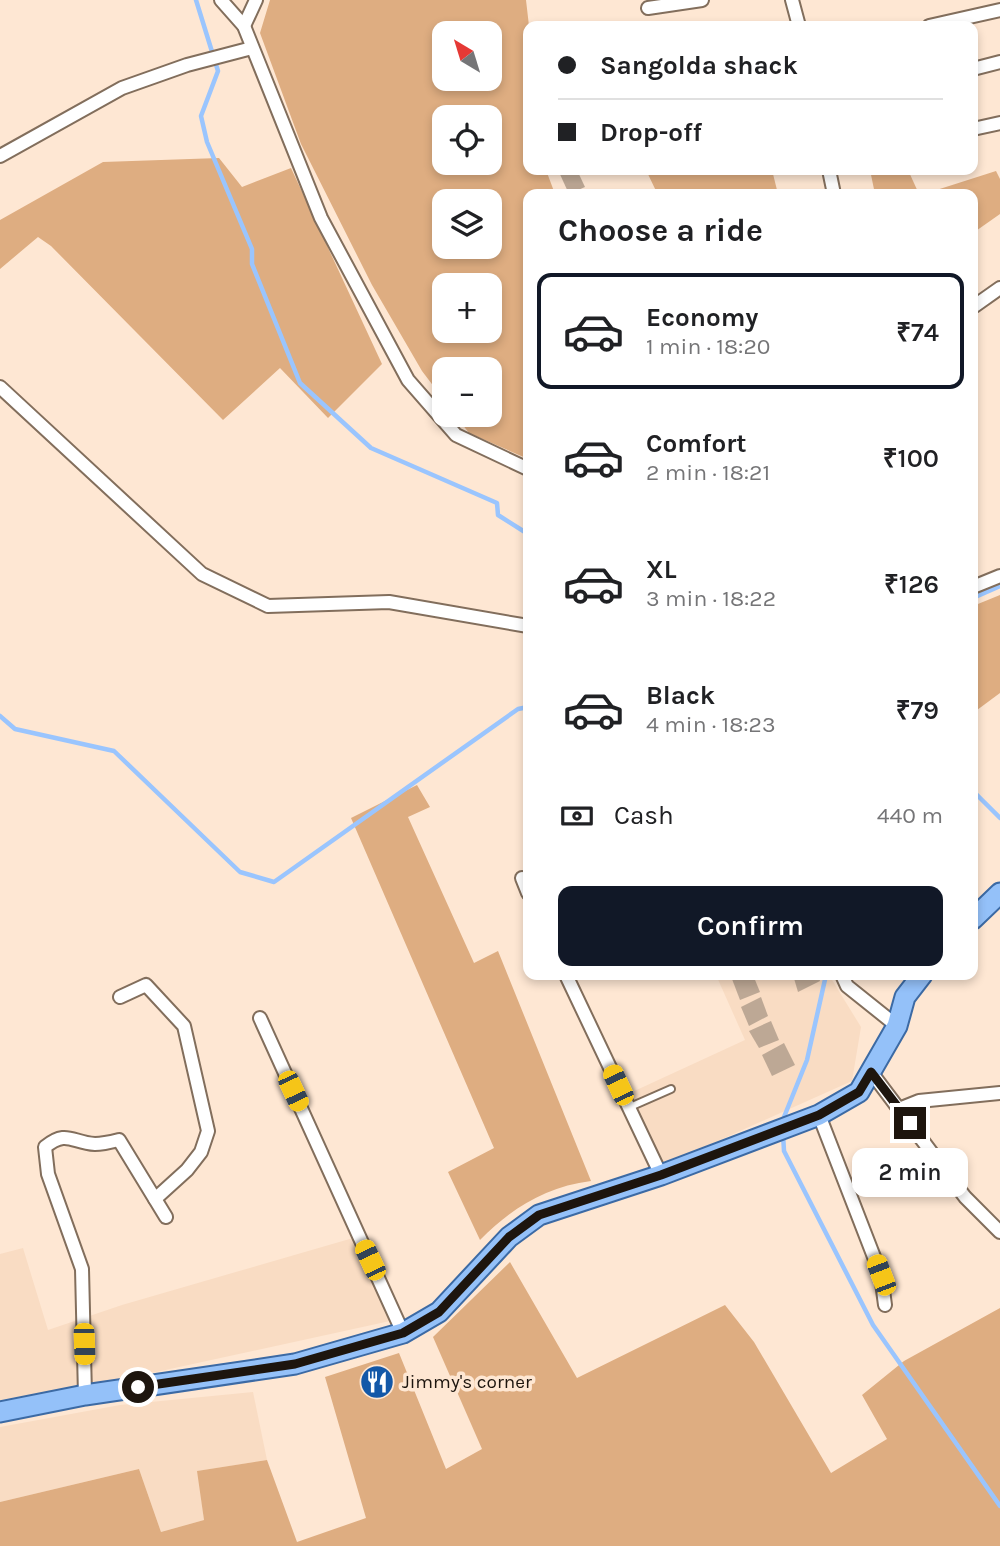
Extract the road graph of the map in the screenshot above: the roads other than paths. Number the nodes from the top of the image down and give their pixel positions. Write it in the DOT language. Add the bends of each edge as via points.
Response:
graph roads {
  1 [pos="221,0"];
  2 [pos="256,0"];
  3 [pos="702,0"];
  4 [pos="792,0"];
  5 [pos="648,8"];
  6 [pos="1000,10"];
  7 [pos="798,21"];
  8 [pos="951,21"];
  9 [pos="244,26"];
  10 [pos="252,48"];
  11 [pos="1000,62"];
  12 [pos="978,68"];
  13 [pos="1000,123"];
  14 [pos="978,128"];
  15 [pos="0,156"];
  16 [pos="1000,288"];
  17 [pos="978,303"];
  18 [pos="0,387"];
  19 [pos="523,466"];
  20 [pos="1000,576"];
  21 [pos="978,585"];
  22 [pos="523,625"];
  23 [pos="1000,893"];
  24 [pos="978,914"];
  25 [pos="568,980"];
  26 [pos="844,980"];
  27 [pos="918,980"];
  28 [pos="120,997"];
  29 [pos="260,1018"];
  30 [pos="897,1026"];
  31 [pos="871,1072"];
  32 [pos="671,1089"];
  33 [pos="1000,1093"];
  34 [pos="628,1107"];
  35 [pos="900,1109"];
  36 [pos="819,1115"];
  37 [pos="661,1175"];
  38 [pos="155,1199"];
  39 [pos="166,1217"];
  40 [pos="1000,1232"];
  41 [pos="885,1305"];
  42 [pos="403,1333"];
  43 [pos="85,1395"];
  44 [pos="0,1412"];
  1 -- 9 [label="street"];
  2 -- 9 [label="street"];
  3 -- 5 [label="street"];
  4 -- 7 [label="street"];
  6 -- 8 [label="street"];
  9 -- 10 [label="street"];
  10 -- 15 [label="street" via="121,88"];
  10 -- 19 [label="street" via="321,218 408,380 456,435"];
  11 -- 12 [label="street"];
  13 -- 14 [label="street"];
  16 -- 17 [label="street"];
  18 -- 22 [label="street" via="202,575 268,606 389,602"];
  20 -- 21 [label="street"];
  23 -- 24 [label="main road"];
  25 -- 34 [label="street"];
  26 -- 30 [label="street"];
  27 -- 30 [label="main road" via="905,997"];
  28 -- 38 [label="street" via="146,985 184,1026 208,1130 201,1152"];
  29 -- 42 [label="street"];
  30 -- 31 [label="main road"];
  31 -- 35 [label="street"];
  31 -- 36 [label="main road" via="859,1092"];
  32 -- 34 [label="lane"];
  33 -- 35 [label="street" via="919,1101"];
  34 -- 37 [label="street"];
  35 -- 40 [label="street" via="965,1198"];
  36 -- 37 [label="main road"];
  36 -- 41 [label="street" via="881,1275"];
  37 -- 42 [label="main road" via="539,1215 509,1237 439,1312"];
  38 -- 39 [label="street"];
  38 -- 43 [label="street" via="119,1140 94,1144 67,1136 45,1147 48,1174 82,1269"];
  42 -- 43 [label="main road" via="295,1364"];
  43 -- 44 [label="main road"];
}
